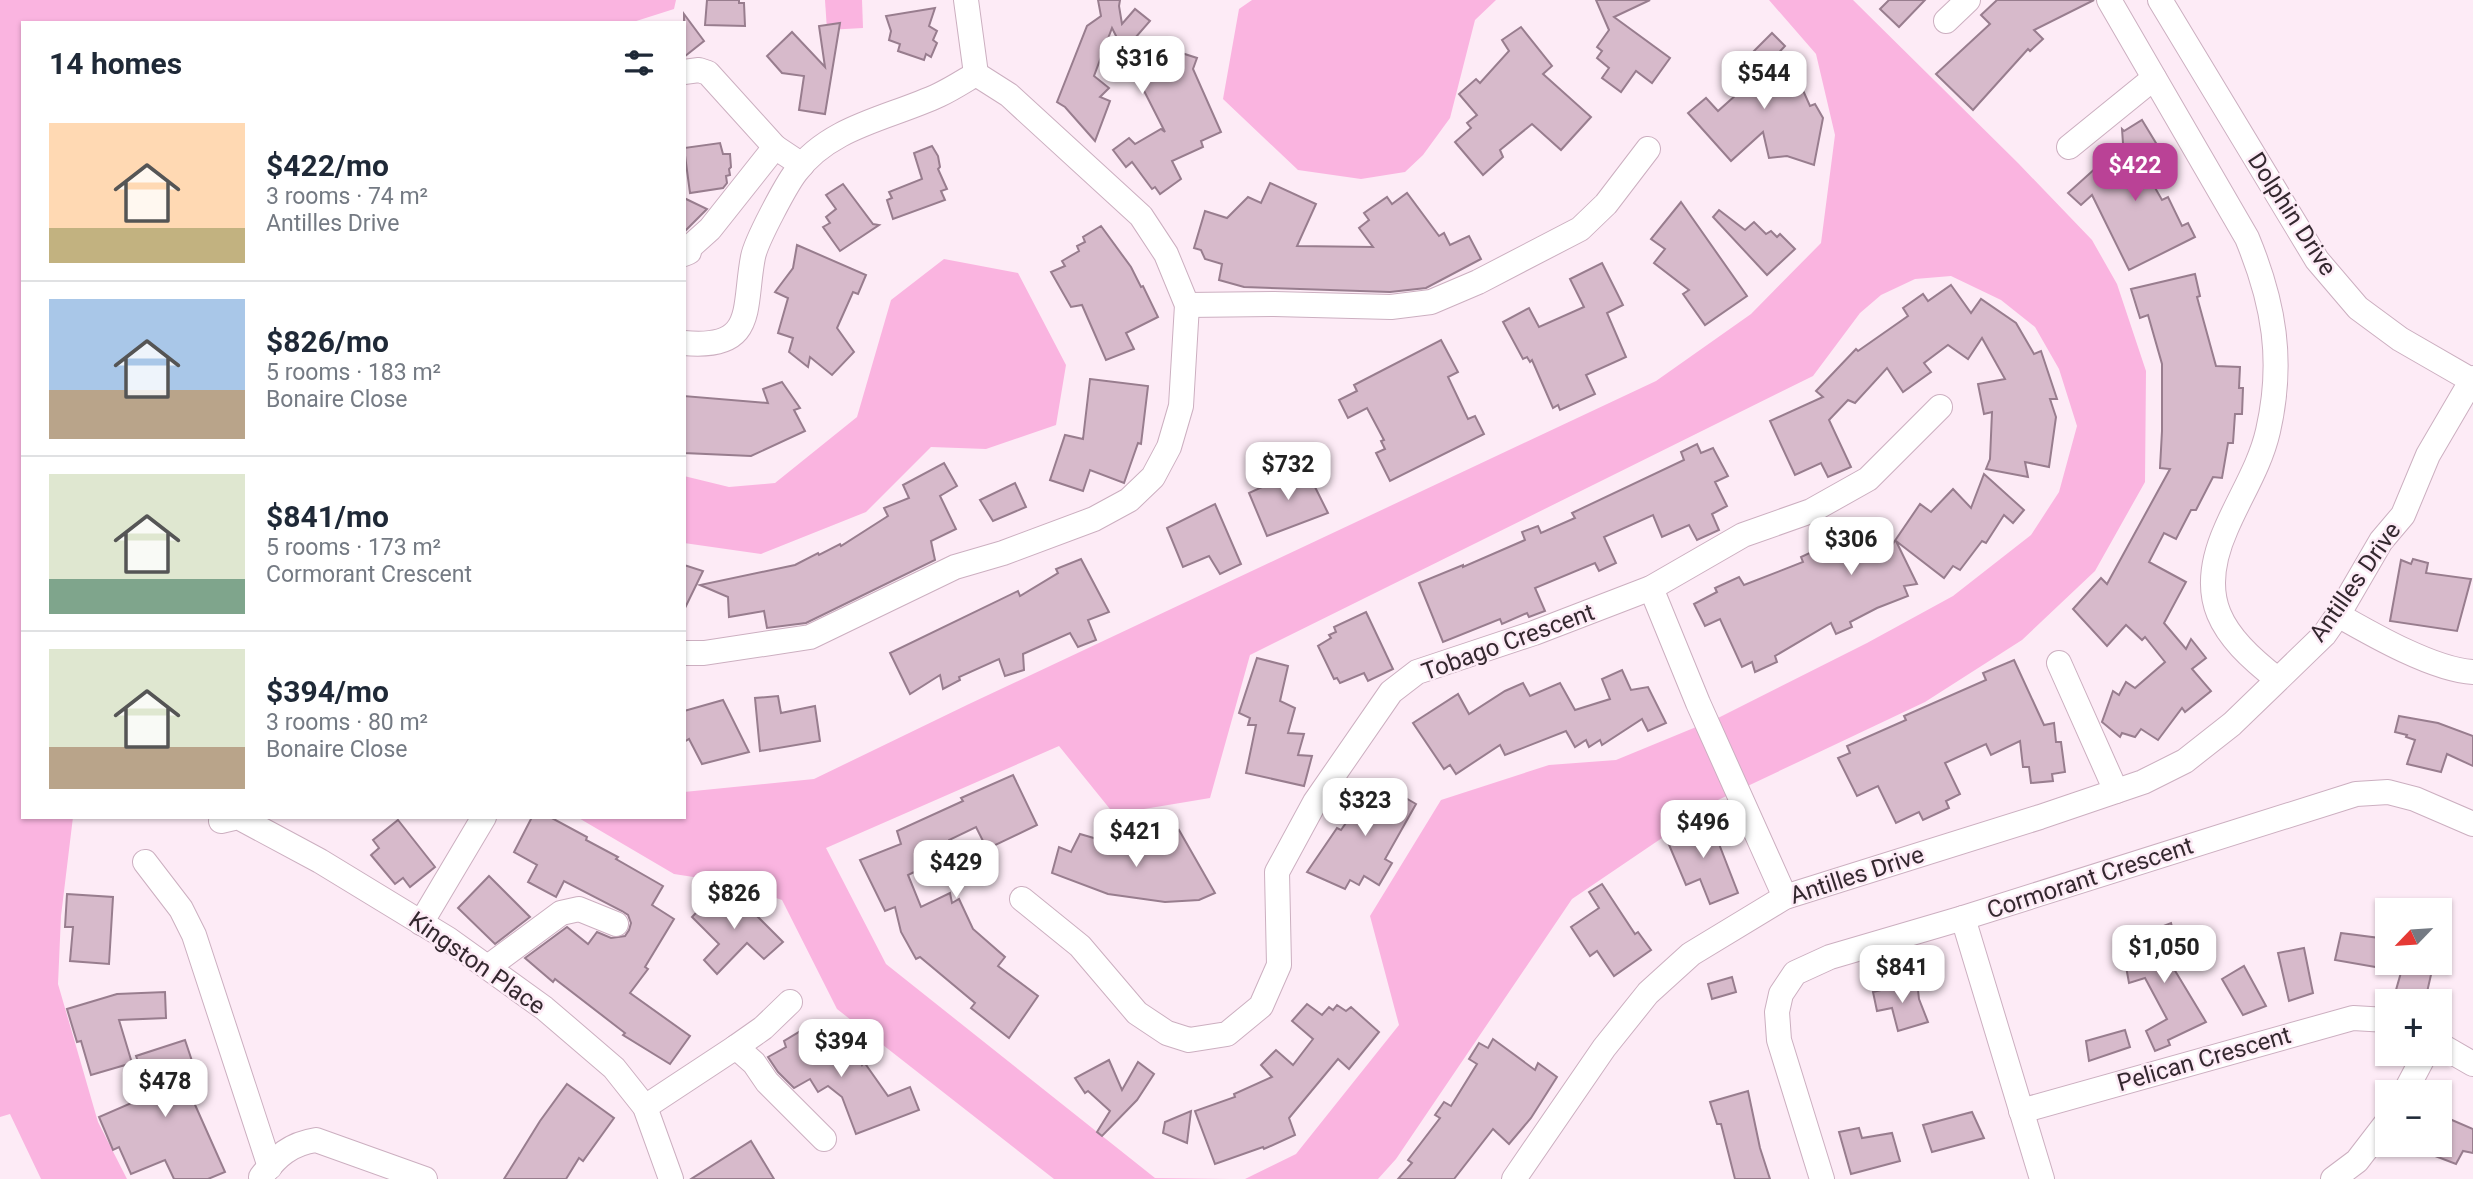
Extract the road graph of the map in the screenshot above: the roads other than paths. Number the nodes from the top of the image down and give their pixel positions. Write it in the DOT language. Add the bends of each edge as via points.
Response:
graph roads {
  1 [pos="966,0"];
  2 [pos="1968,0"];
  3 [pos="2109,0"];
  4 [pos="2160,0"];
  5 [pos="1947,21"];
  6 [pos="686,72"];
  7 [pos="976,74"];
  8 [pos="2154,78"];
  9 [pos="775,146"];
  10 [pos="2069,147"];
  11 [pos="1648,149"];
  12 [pos="802,165"];
  13 [pos="686,253"];
  14 [pos="1187,305"];
  15 [pos="686,343"];
  16 [pos="2473,380"];
  17 [pos="1940,407"];
  18 [pos="1651,588"];
  19 [pos="2338,615"];
  20 [pos="686,653"];
  21 [pos="2059,663"];
  22 [pos="2473,672"];
  23 [pos="2277,679"];
  24 [pos="2116,791"];
  25 [pos="234,819"];
  26 [pos="483,819"];
  27 [pos="2473,824"];
  28 [pos="145,862"];
  29 [pos="1786,897"];
  30 [pos="1022,899"];
  31 [pos="1963,918"];
  32 [pos="421,923"];
  33 [pos="616,924"];
  34 [pos="488,967"];
  35 [pos="790,1002"];
  36 [pos="2375,1019"];
  37 [pos="736,1047"];
  38 [pos="2452,1052"];
  39 [pos="2473,1064"];
  40 [pos="645,1107"];
  41 [pos="2021,1111"];
  42 [pos="2375,1138"];
  43 [pos="824,1139"];
  44 [pos="265,1173"];
  45 [pos="425,1179"];
  46 [pos="671,1179"];
  47 [pos="1514,1179"];
  48 [pos="1822,1179"];
  49 [pos="2042,1179"];
  50 [pos="2333,1179"];
  1 -- 7 [label="street"];
  2 -- 5 [label="street"];
  3 -- 8 [label="street"];
  4 -- 16 [label="street, Dolphin Drive" via="2317,260 2358,308 2400,339"];
  6 -- 9 [label="street" via="708,73"];
  7 -- 12 [label="street" via="940,95 845,133 818,148"];
  7 -- 14 [label="street" via="1009,95 1142,216 1166,254"];
  8 -- 10 [label="street"];
  8 -- 23 [label="street" via="2247,238 2263,275 2275,329 2276,382 2268,432 2212,566 2212,595 2221,621 2253,660"];
  9 -- 12 [label="street"];
  9 -- 13 [label="street"];
  11 -- 14 [label="street" via="1606,204 1580,229 1431,302 1391,307"];
  12 -- 15 [label="street" via="753,255 750,291 738,330 730,338 707,344"];
  14 -- 20 [label="street" via="1181,406 1169,447 1153,477 1129,500 1062,532 955,568 810,637"];
  16 -- 19 [label="street, Antilles Drive" via="2428,456 2403,515 2381,541"];
  17 -- 18 [label="street, Tobago Crescent" via="1868,478 1811,511 1744,536"];
  18 -- 29 [label="street"];
  18 -- 30 [label="street, Tobago Crescent" via="1418,672 1391,692 1315,802 1277,872 1279,965 1261,1006 1227,1034 1189,1040 1167,1033 1137,1013 1080,946"];
  19 -- 22 [label="street" via="2392,644"];
  19 -- 23 [label="street, Antilles Drive" via="2324,635"];
  21 -- 24 [label="street"];
  23 -- 24 [label="street, Antilles Drive" via="2185,761"];
  24 -- 29 [label="street, Antilles Drive"];
  25 -- 32 [label="street, Kingston Place" via="320,861"];
  26 -- 32 [label="street"];
  27 -- 31 [label="street, Cormorant Crescent" via="2406,796 2356,794"];
  28 -- 44 [label="street" via="181,909 194,935"];
  29 -- 47 [label="street, Antilles Drive" via="1691,954 1648,993 1604,1048"];
  31 -- 41 [label="street"];
  31 -- 48 [label="street, Cormorant Crescent" via="1830,957 1795,973 1781,994 1779,1040"];
  32 -- 34 [label="street, Kingston Place"];
  33 -- 34 [label="street" via="579,909 561,913"];
  34 -- 40 [label="street, Kingston Place" via="614,1068"];
  35 -- 37 [label="street"];
  36 -- 41 [label="street, Pelican Crescent" via="2353,1018"];
  37 -- 40 [label="street"];
  37 -- 43 [label="street"];
  38 -- 39 [label="street"];
  40 -- 46 [label="street, Kingston Place"];
  41 -- 49 [label="street"];
  42 -- 50 [label="street" via="2357,1161"];
  44 -- 45 [label="street" via="283,1153 316,1140"];
}
